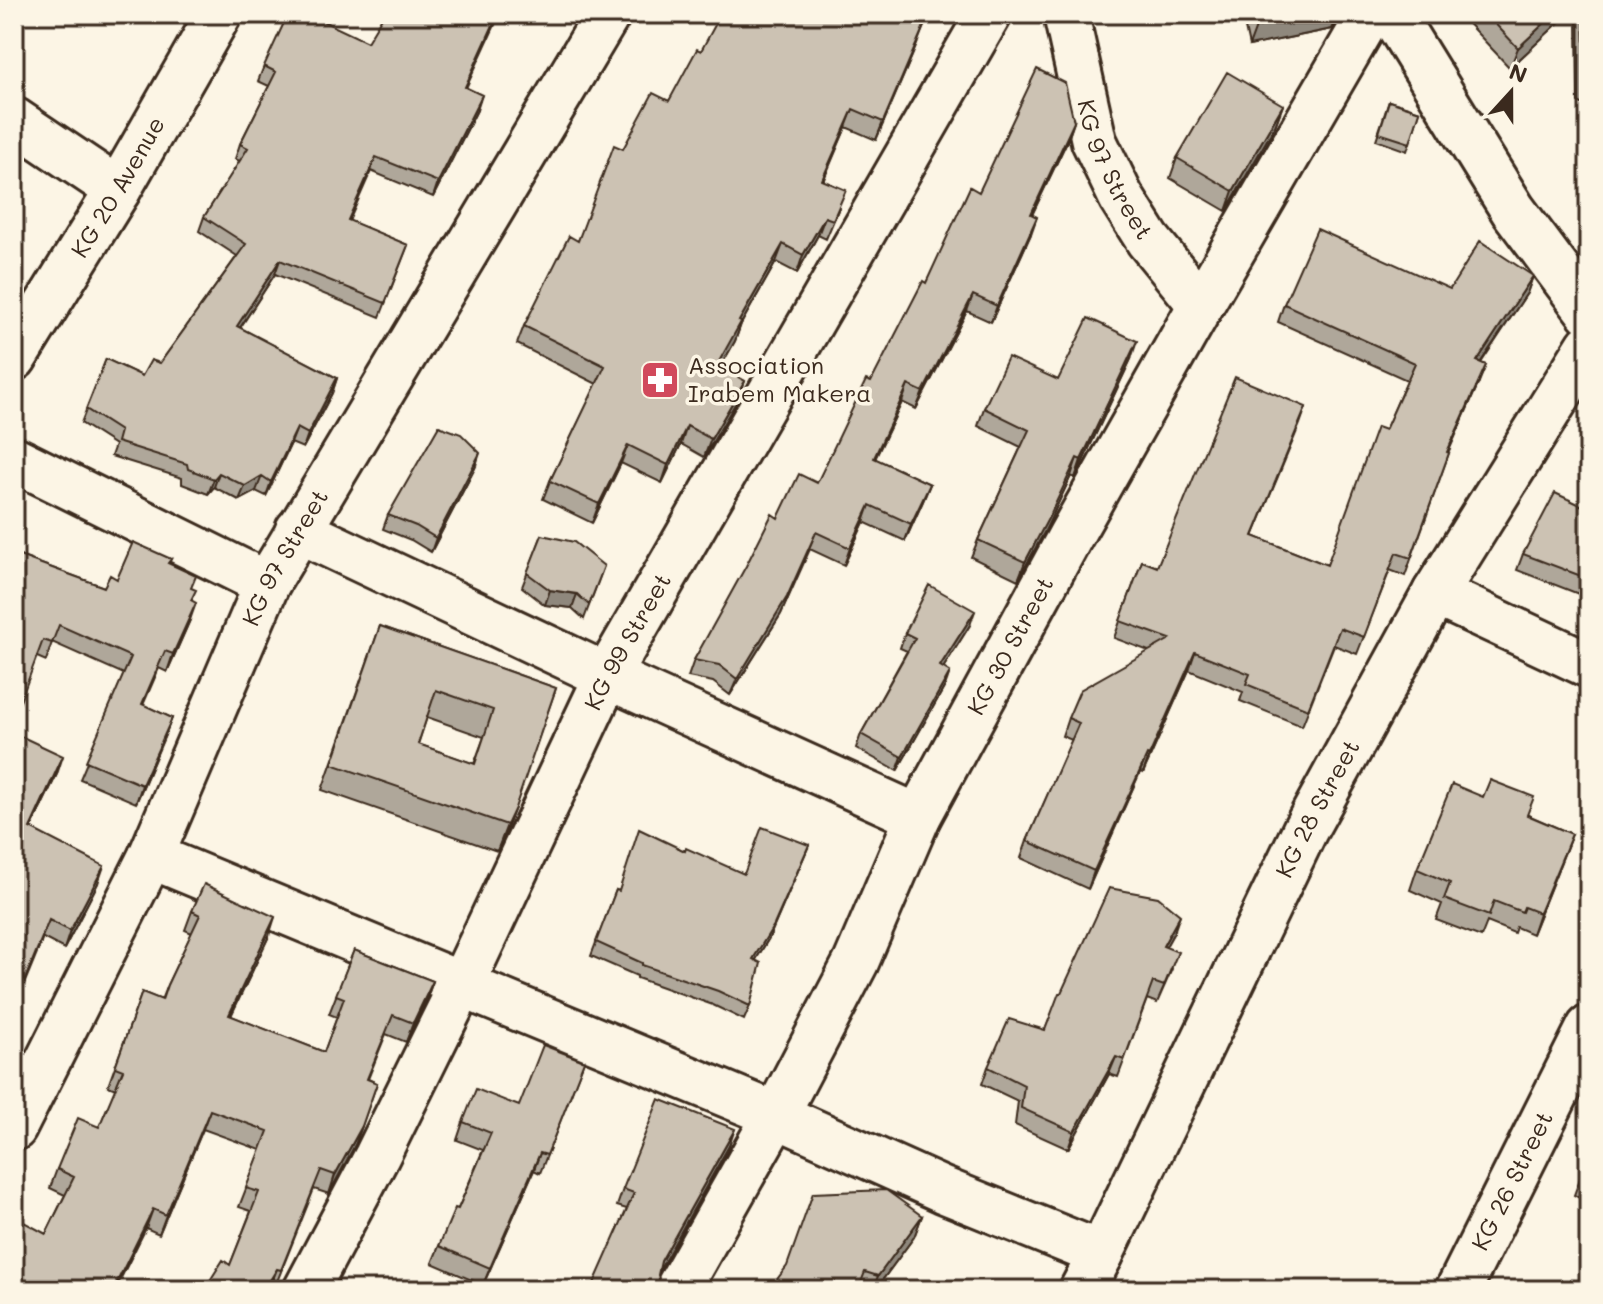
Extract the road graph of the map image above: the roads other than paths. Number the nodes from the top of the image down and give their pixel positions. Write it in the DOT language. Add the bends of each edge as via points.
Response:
graph roads {
  1 [pos="219,14"];
  2 [pos="608,14"];
  3 [pos="989,14"];
  4 [pos="1066,14"];
  5 [pos="1370,14"];
  6 [pos="1392,14"];
  7 [pos="14,120"];
  8 [pos="118,190"];
  9 [pos="1201,305"];
  10 [pos="1589,312"];
  11 [pos="1589,346"];
  12 [pos="14,358"];
  13 [pos="14,459"];
  14 [pos="298,530"];
  15 [pos="267,584"];
  16 [pos="1435,593"];
  17 [pos="1589,665"];
  18 [pos="607,676"];
  19 [pos="918,817"];
  20 [pos="151,856"];
  21 [pos="462,984"];
  22 [pos="1589,1028"];
  23 [pos="776,1115"];
  24 [pos="14,1128"];
  25 [pos="1091,1272"];
  26 [pos="306,1290"];
  27 [pos="677,1290"];
  28 [pos="1458,1290"];
  1 -- 8 [label="street, KG 20 Avenue"];
  2 -- 14 [label="street, KG 97 Street"];
  3 -- 18 [label="street, KG 99 Street"];
  4 -- 9 [label="street, KG 97 Street" via="1094,141 1148,240"];
  5 -- 9 [label="street, KG 30 Street"];
  6 -- 10 [label="street" via="1513,210"];
  7 -- 8 [label="street"];
  8 -- 12 [label="street, KG 20 Avenue"];
  9 -- 19 [label="street, KG 30 Street"];
  11 -- 16 [label="street, KG 28 Street"];
  13 -- 15 [label="street"];
  14 -- 15 [label="street, KG 97 Street"];
  14 -- 18 [label="street"];
  15 -- 20 [label="street, KG 97 Street"];
  16 -- 17 [label="street"];
  16 -- 25 [label="street, KG 28 Street" via="1305,830"];
  18 -- 19 [label="street"];
  18 -- 21 [label="street, KG 99 Street"];
  19 -- 23 [label="street, KG 30 Street" via="856,962"];
  20 -- 21 [label="street"];
  20 -- 24 [label="street, KG 97 Street"];
  21 -- 23 [label="street"];
  21 -- 26 [label="street, KG 99 Street"];
  22 -- 28 [label="street, KG 26 Street"];
  23 -- 25 [label="street" via="943,1190"];
  23 -- 27 [label="street, KG 30 Street"];
}
